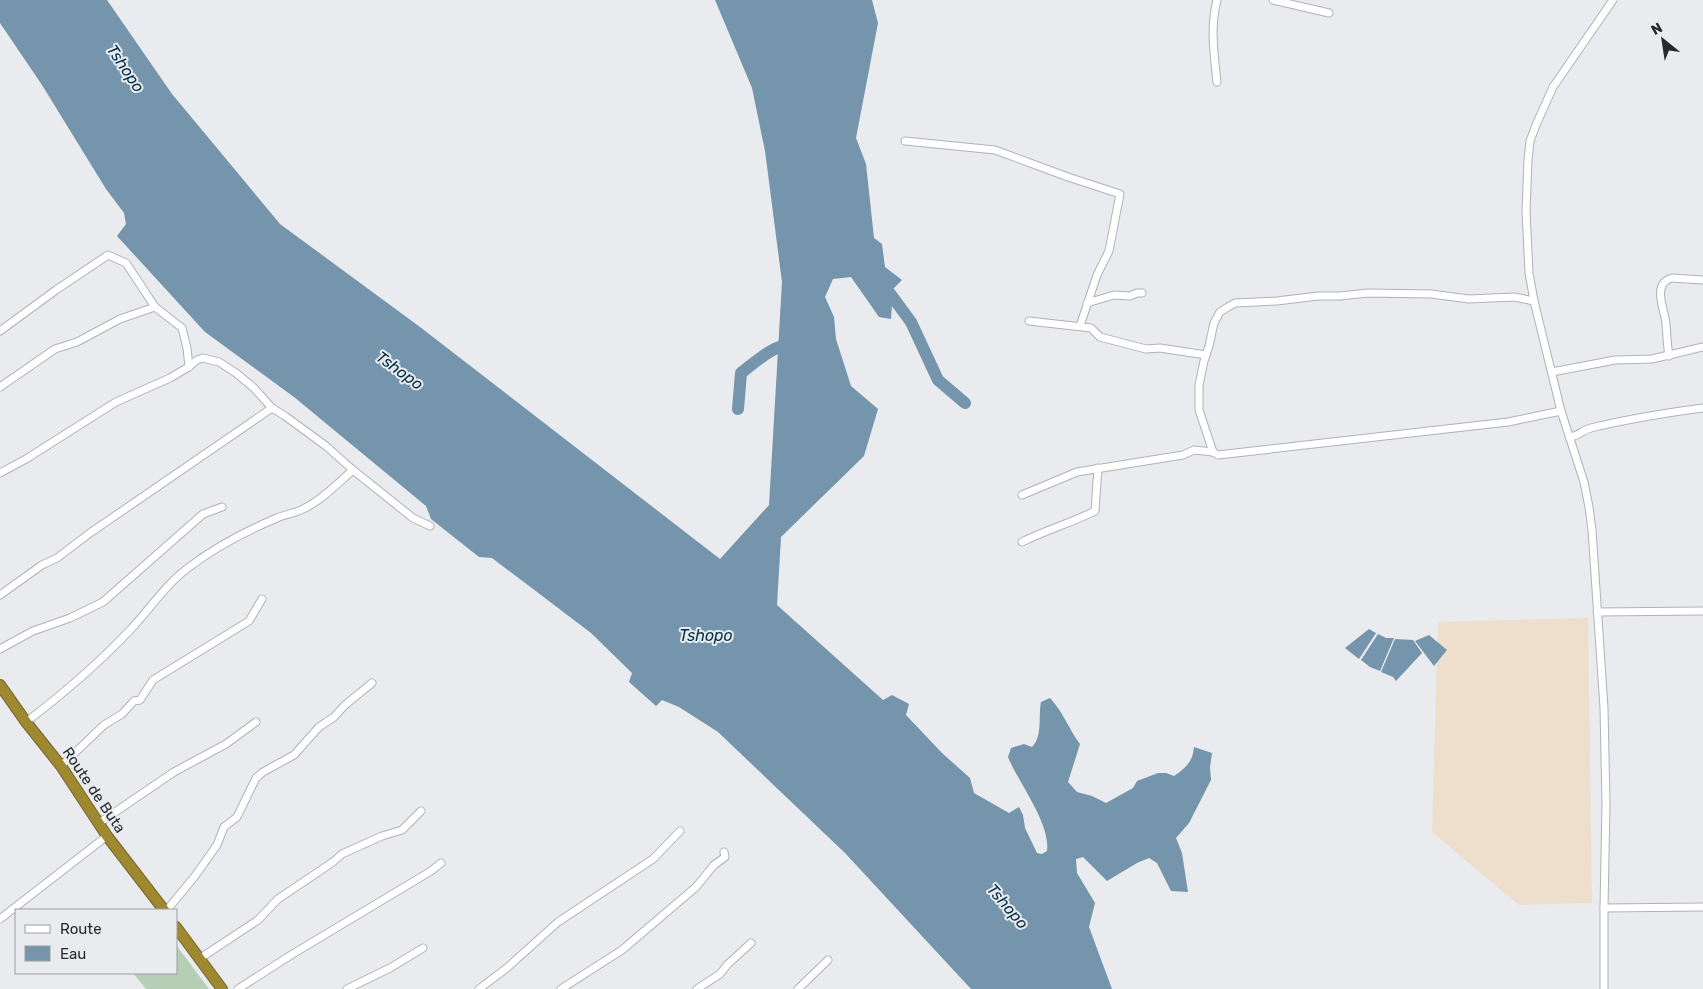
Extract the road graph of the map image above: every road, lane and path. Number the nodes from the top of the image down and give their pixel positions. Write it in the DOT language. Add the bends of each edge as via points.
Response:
graph roads {
  1 [pos="1217,0"];
  2 [pos="1273,0"];
  3 [pos="1613,0"];
  4 [pos="1329,13"];
  5 [pos="1217,82"];
  6 [pos="905,141"];
  7 [pos="1703,280"];
  8 [pos="1142,293"];
  9 [pos="1534,301"];
  10 [pos="1087,303"];
  11 [pos="155,307"];
  12 [pos="1029,321"];
  13 [pos="1080,326"];
  14 [pos="0,332"];
  15 [pos="1703,347"];
  16 [pos="1206,354"];
  17 [pos="1669,356"];
  18 [pos="189,367"];
  19 [pos="1552,372"];
  20 [pos="0,387"];
  21 [pos="272,408"];
  22 [pos="1703,408"];
  23 [pos="1561,411"];
  24 [pos="1570,438"];
  25 [pos="1213,452"];
  26 [pos="1098,468"];
  27 [pos="353,470"];
  28 [pos="0,473"];
  29 [pos="1022,495"];
  30 [pos="222,506"];
  31 [pos="430,526"];
  32 [pos="1022,542"];
  33 [pos="0,595"];
  34 [pos="262,598"];
  35 [pos="1703,611"];
  36 [pos="1597,612"];
  37 [pos="0,649"];
  38 [pos="372,683"];
  39 [pos="0,685"];
  40 [pos="26,722"];
  41 [pos="256,722"];
  42 [pos="61,766"];
  43 [pos="421,811"];
  44 [pos="99,823"];
  45 [pos="680,831"];
  46 [pos="107,836"];
  47 [pos="724,852"];
  48 [pos="441,863"];
  49 [pos="1703,906"];
  50 [pos="1604,908"];
  51 [pos="165,909"];
  52 [pos="167,909"];
  53 [pos="0,919"];
  54 [pos="178,930"];
  55 [pos="751,943"];
  56 [pos="423,948"];
  57 [pos="199,959"];
  58 [pos="828,960"];
  59 [pos="222,989"];
  60 [pos="238,989"];
  61 [pos="347,989"];
  62 [pos="479,989"];
  63 [pos="561,989"];
  64 [pos="697,989"];
  65 [pos="798,989"];
  66 [pos="1604,989"];
  1 -- 5 [label="street" via="1212,42"];
  2 -- 4 [label="street"];
  3 -- 9 [label="street" via="1553,87 1530,141 1526,211 1529,273"];
  6 -- 10 [label="street" via="995,150 1120,194 1108,251"];
  7 -- 17 [label="street" via="1672,278 1663,284 1661,300"];
  8 -- 10 [label="street" via="1114,295"];
  9 -- 16 [label="street" via="1514,297 1469,299 1431,294 1368,293 1236,303 1220,312"];
  9 -- 19 [label="street"];
  10 -- 13 [label="street"];
  11 -- 14 [label="street" via="126,263 108,255"];
  11 -- 18 [label="street" via="182,328"];
  11 -- 20 [label="street" via="55,349"];
  12 -- 13 [label="street"];
  13 -- 16 [label="street" via="1091,328 1100,337 1146,349"];
  15 -- 17 [label="street"];
  16 -- 25 [label="street" via="1200,377 1199,410"];
  17 -- 19 [label="street" via="1616,360"];
  18 -- 21 [label="street" via="200,358 219,362 254,388"];
  18 -- 28 [label="street" via="116,402"];
  19 -- 23 [label="street"];
  21 -- 27 [label="street" via="326,446"];
  21 -- 33 [label="street"];
  22 -- 24 [label="street" via="1587,429"];
  23 -- 24 [label="street"];
  23 -- 25 [label="street" via="1508,422 1218,456"];
  24 -- 36 [label="street" via="1589,507"];
  25 -- 26 [label="street" via="1194,450 1183,455"];
  26 -- 29 [label="street" via="1077,472"];
  26 -- 32 [label="street" via="1095,511"];
  27 -- 31 [label="street" via="414,518"];
  27 -- 40 [label="street" via="305,508 249,532 186,569 64,694"];
  30 -- 37 [label="street" via="203,514 104,602 33,631"];
  34 -- 42 [label="street" via="249,621 153,680 140,700 104,725"];
  35 -- 36 [label="street"];
  36 -- 50 [label="street" via="1604,708"];
  38 -- 52 [label="street" via="319,726 294,755 256,778 237,817 224,827 217,845"];
  39 -- 40 [label="highway, Route de Buta"];
  40 -- 42 [label="highway, Route de Buta"];
  41 -- 44 [label="street"];
  42 -- 44 [label="highway, Route de Buta"];
  43 -- 57 [label="street" via="402,830 342,854 278,899 258,920"];
  44 -- 46 [label="highway, Route de Buta"];
  45 -- 62 [label="street" via="653,859 558,922"];
  46 -- 51 [label="highway, Route de Buta"];
  46 -- 53 [label="street"];
  47 -- 63 [label="street" via="725,857 696,887 617,954"];
  48 -- 60 [label="street"];
  49 -- 50 [label="street"];
  50 -- 66 [label="street"];
  54 -- 57 [label="highway"];
  55 -- 64 [label="street" via="720,974"];
  56 -- 61 [label="street"];
  57 -- 59 [label="highway"];
  58 -- 65 [label="street"];
}
